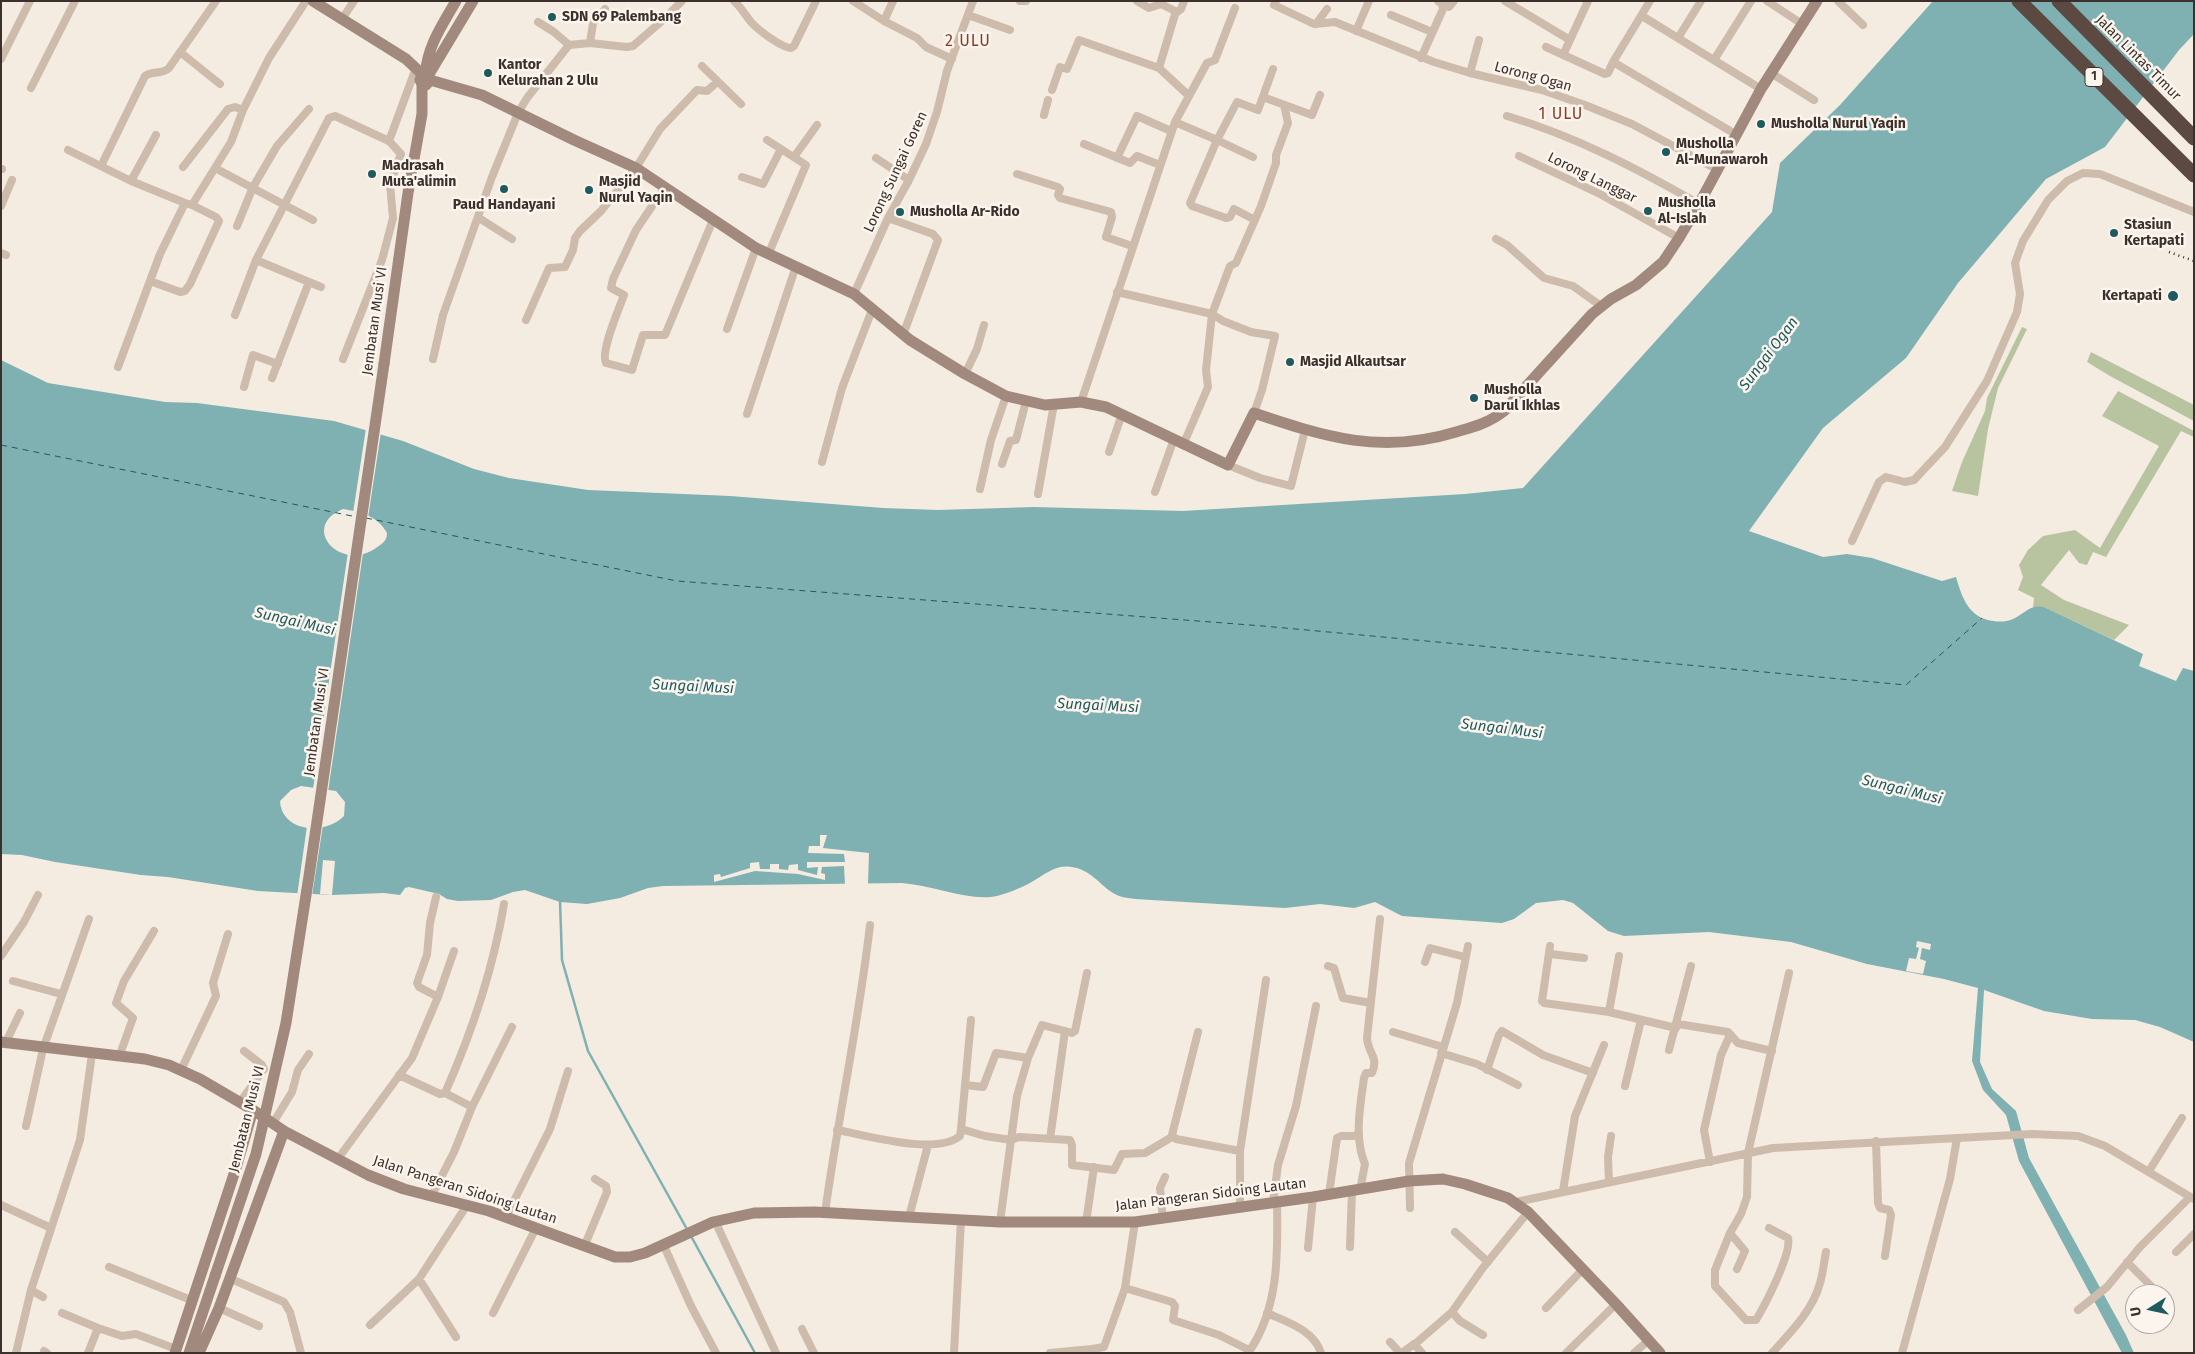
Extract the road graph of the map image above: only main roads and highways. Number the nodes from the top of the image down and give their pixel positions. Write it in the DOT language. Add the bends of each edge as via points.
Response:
graph roads {
  1 [pos="2019,1"];
  2 [pos="2059,1"];
  3 [pos="2194,138"];
  4 [pos="2194,175"];
  1 -- 4 [label="highway, 1"];
  2 -- 3 [label="highway, Jalan Lintas Timur / 1"];
}
